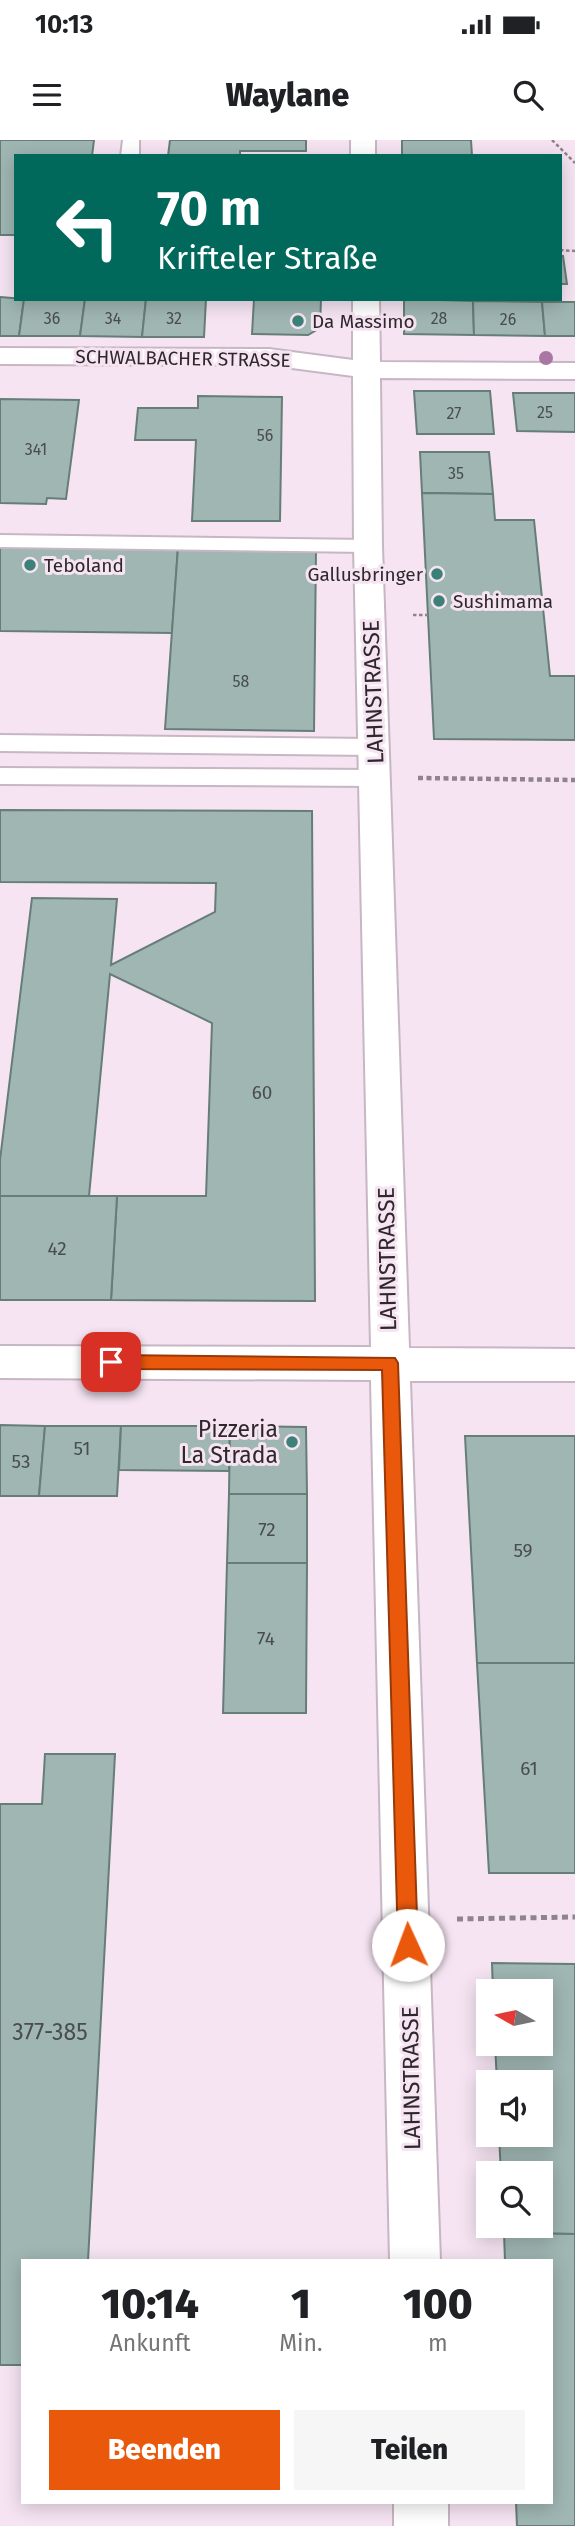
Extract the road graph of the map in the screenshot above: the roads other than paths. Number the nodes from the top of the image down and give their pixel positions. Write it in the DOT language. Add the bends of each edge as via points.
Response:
graph roads {
  1 [pos="366,301"];
  2 [pos="0,356"];
  3 [pos="367,370"];
  4 [pos="575,371"];
  5 [pos="0,541"];
  6 [pos="368,546"];
  7 [pos="0,743"];
  8 [pos="374,763"];
  9 [pos="0,776"];
  10 [pos="0,1362"];
  11 [pos="390,1363"];
  12 [pos="575,1365"];
  13 [pos="415,2259"];
  14 [pos="421,2504"];
  15 [pos="421,2526"];
  1 -- 3 [label="street, LAHNSTRASSE"];
  2 -- 3 [label="street, SCHWALBACHER STRASSE" via="269,357"];
  3 -- 4 [label="street, SCHWALBACHER STRASSE"];
  3 -- 6 [label="street, LAHNSTRASSE"];
  5 -- 6 [label="lane"];
  6 -- 8 [label="street, LAHNSTRASSE"];
  7 -- 8 [label="lane"];
  8 -- 9 [label="lane"];
  8 -- 11 [label="street, LAHNSTRASSE"];
  10 -- 11 [label="street"];
  11 -- 12 [label="street"];
  11 -- 13 [label="street, LAHNSTRASSE"];
  14 -- 15 [label="street"];
}
